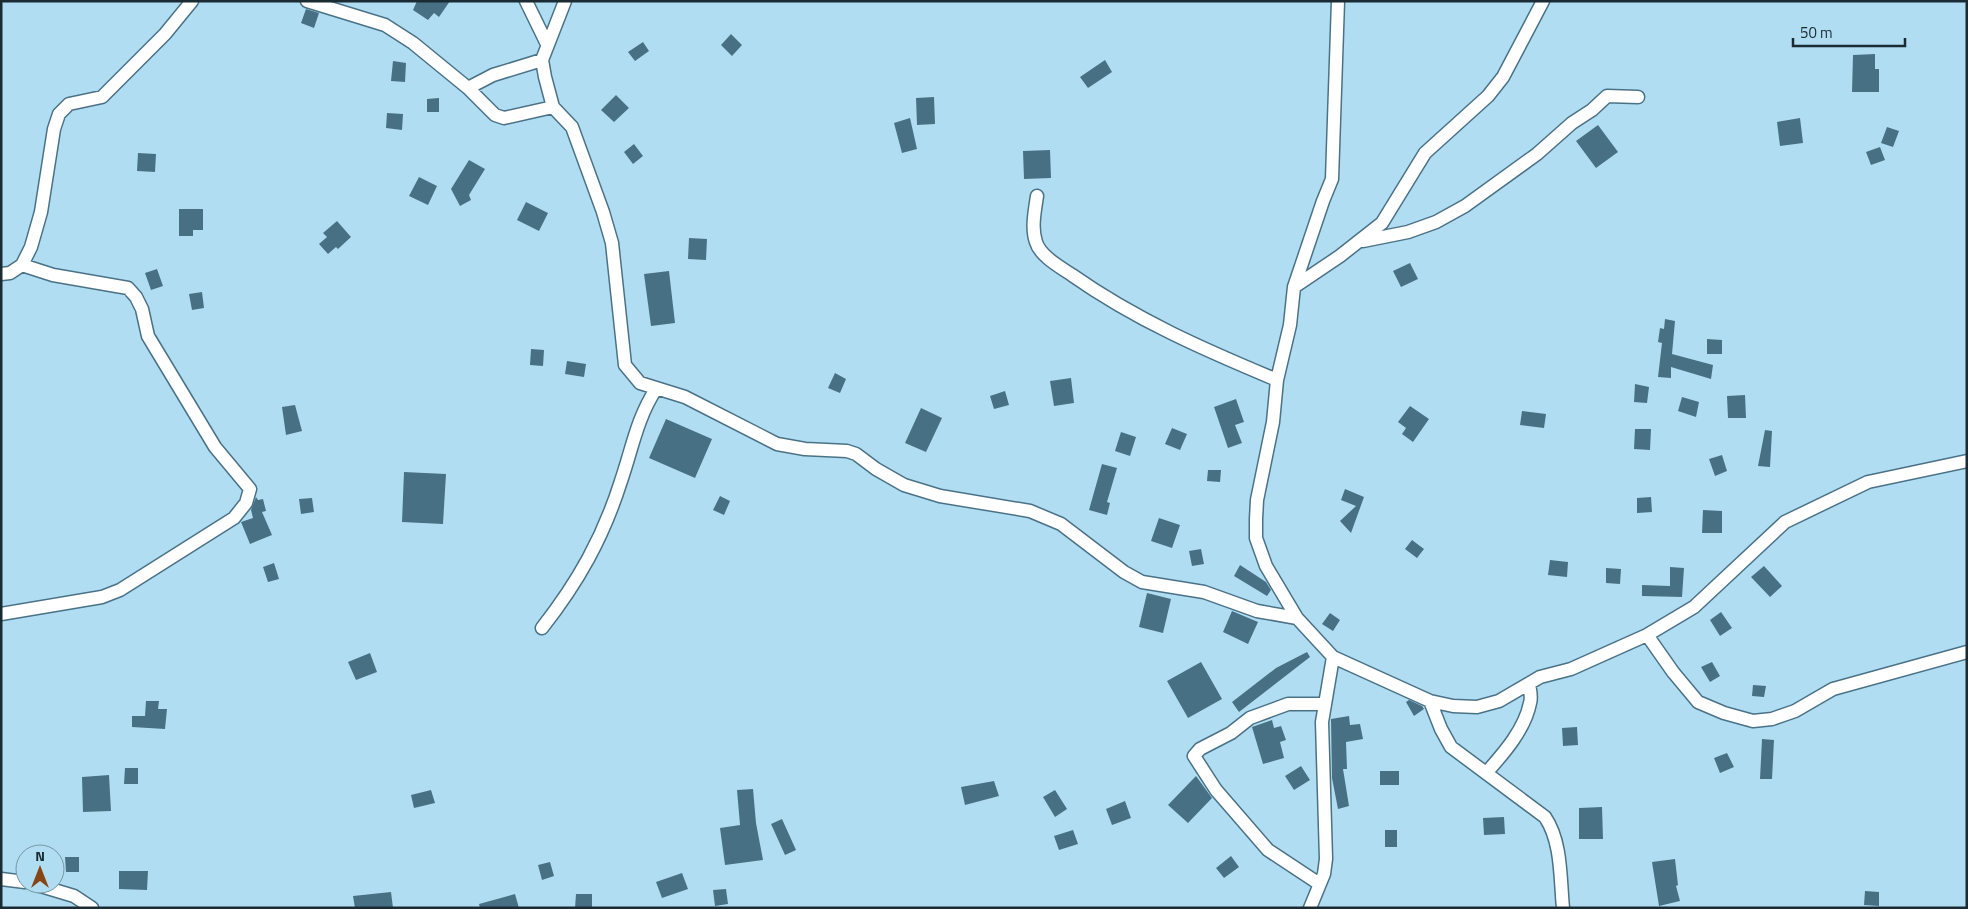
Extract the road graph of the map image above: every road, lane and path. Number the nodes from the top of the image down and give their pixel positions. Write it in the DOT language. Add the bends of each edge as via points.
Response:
graph roads {
  1 [pos="192,1"];
  2 [pos="307,1"];
  3 [pos="526,1"];
  4 [pos="565,1"];
  5 [pos="1338,1"];
  6 [pos="1543,1"];
  7 [pos="547,44"];
  8 [pos="542,60"];
  9 [pos="468,88"];
  10 [pos="1638,97"];
  11 [pos="553,107"];
  12 [pos="1037,196"];
  13 [pos="1360,241"];
  14 [pos="22,265"];
  15 [pos="1,274"];
  16 [pos="1294,287"];
  17 [pos="1277,380"];
  18 [pos="656,389"];
  19 [pos="1967,461"];
  20 [pos="1,614"];
  21 [pos="1297,618"];
  22 [pos="542,628"];
  23 [pos="1647,635"];
  24 [pos="1967,652"];
  25 [pos="1333,657"];
  26 [pos="1529,684"];
  27 [pos="1430,701"];
  28 [pos="1324,704"];
  29 [pos="1488,772"];
  30 [pos="1,879"];
  31 [pos="15,881"];
  32 [pos="1318,883"];
  33 [pos="65,893"];
  34 [pos="92,908"];
  35 [pos="1310,908"];
  36 [pos="1563,908"];
  1 -- 14 [label="street" via="102,97 69,104 59,114 41,212"];
  2 -- 9 [label="street" via="385,26"];
  3 -- 7 [label="street"];
  4 -- 7 [label="street"];
  5 -- 16 [label="street" via="1332,179"];
  6 -- 13 [label="street" via="1503,78 1488,96 1425,152 1382,223"];
  7 -- 8 [label="street"];
  8 -- 9 [label="street" via="501,72"];
  8 -- 11 [label="street"];
  9 -- 11 [label="street" via="495,115 504,118"];
  10 -- 13 [label="street" via="1607,96 1537,154 1465,206 1436,222 1408,232"];
  11 -- 18 [label="street" via="572,126 612,243 625,365 640,383"];
  12 -- 17 [label="street" via="1036,242 1062,268 1110,302 1188,343"];
  13 -- 16 [label="street"];
  14 -- 15 [label="street" via="10,273"];
  14 -- 20 [label="street" via="53,275 128,288 142,309 148,336 215,447 246,482 250,496 234,518 120,590 102,597"];
  16 -- 17 [label="street" via="1290,325"];
  17 -- 21 [label="street" via="1273,422 1257,500 1256,538 1266,566"];
  18 -- 21 [label="street" via="685,397 777,444 805,450 846,451 904,485 940,496 1030,510 1061,524 1142,582 1204,592 1257,611"];
  18 -- 22 [label="street" via="640,417 621,482 588,562"];
  19 -- 23 [label="street" via="1868,482 1785,522 1694,607"];
  21 -- 25 [label="street"];
  23 -- 24 [label="street" via="1698,702 1753,721 1795,711 1833,689"];
  23 -- 26 [label="street"];
  25 -- 27 [label="street"];
  25 -- 28 [label="street"];
  26 -- 27 [label="street" via="1499,701 1477,707"];
  26 -- 29 [label="street" via="1531,702 1518,732"];
  27 -- 29 [label="street" via="1446,741"];
  28 -- 32 [label="street" via="1326,860 1324,874"];
  28 -- 32 [label="street" via="1288,704 1250,718 1194,756 1216,790 1268,850"];
  29 -- 36 [label="street" via="1545,817 1552,827"];
  30 -- 31 [label="street"];
  32 -- 35 [label="street"];
  33 -- 34 [label="street"];
}
